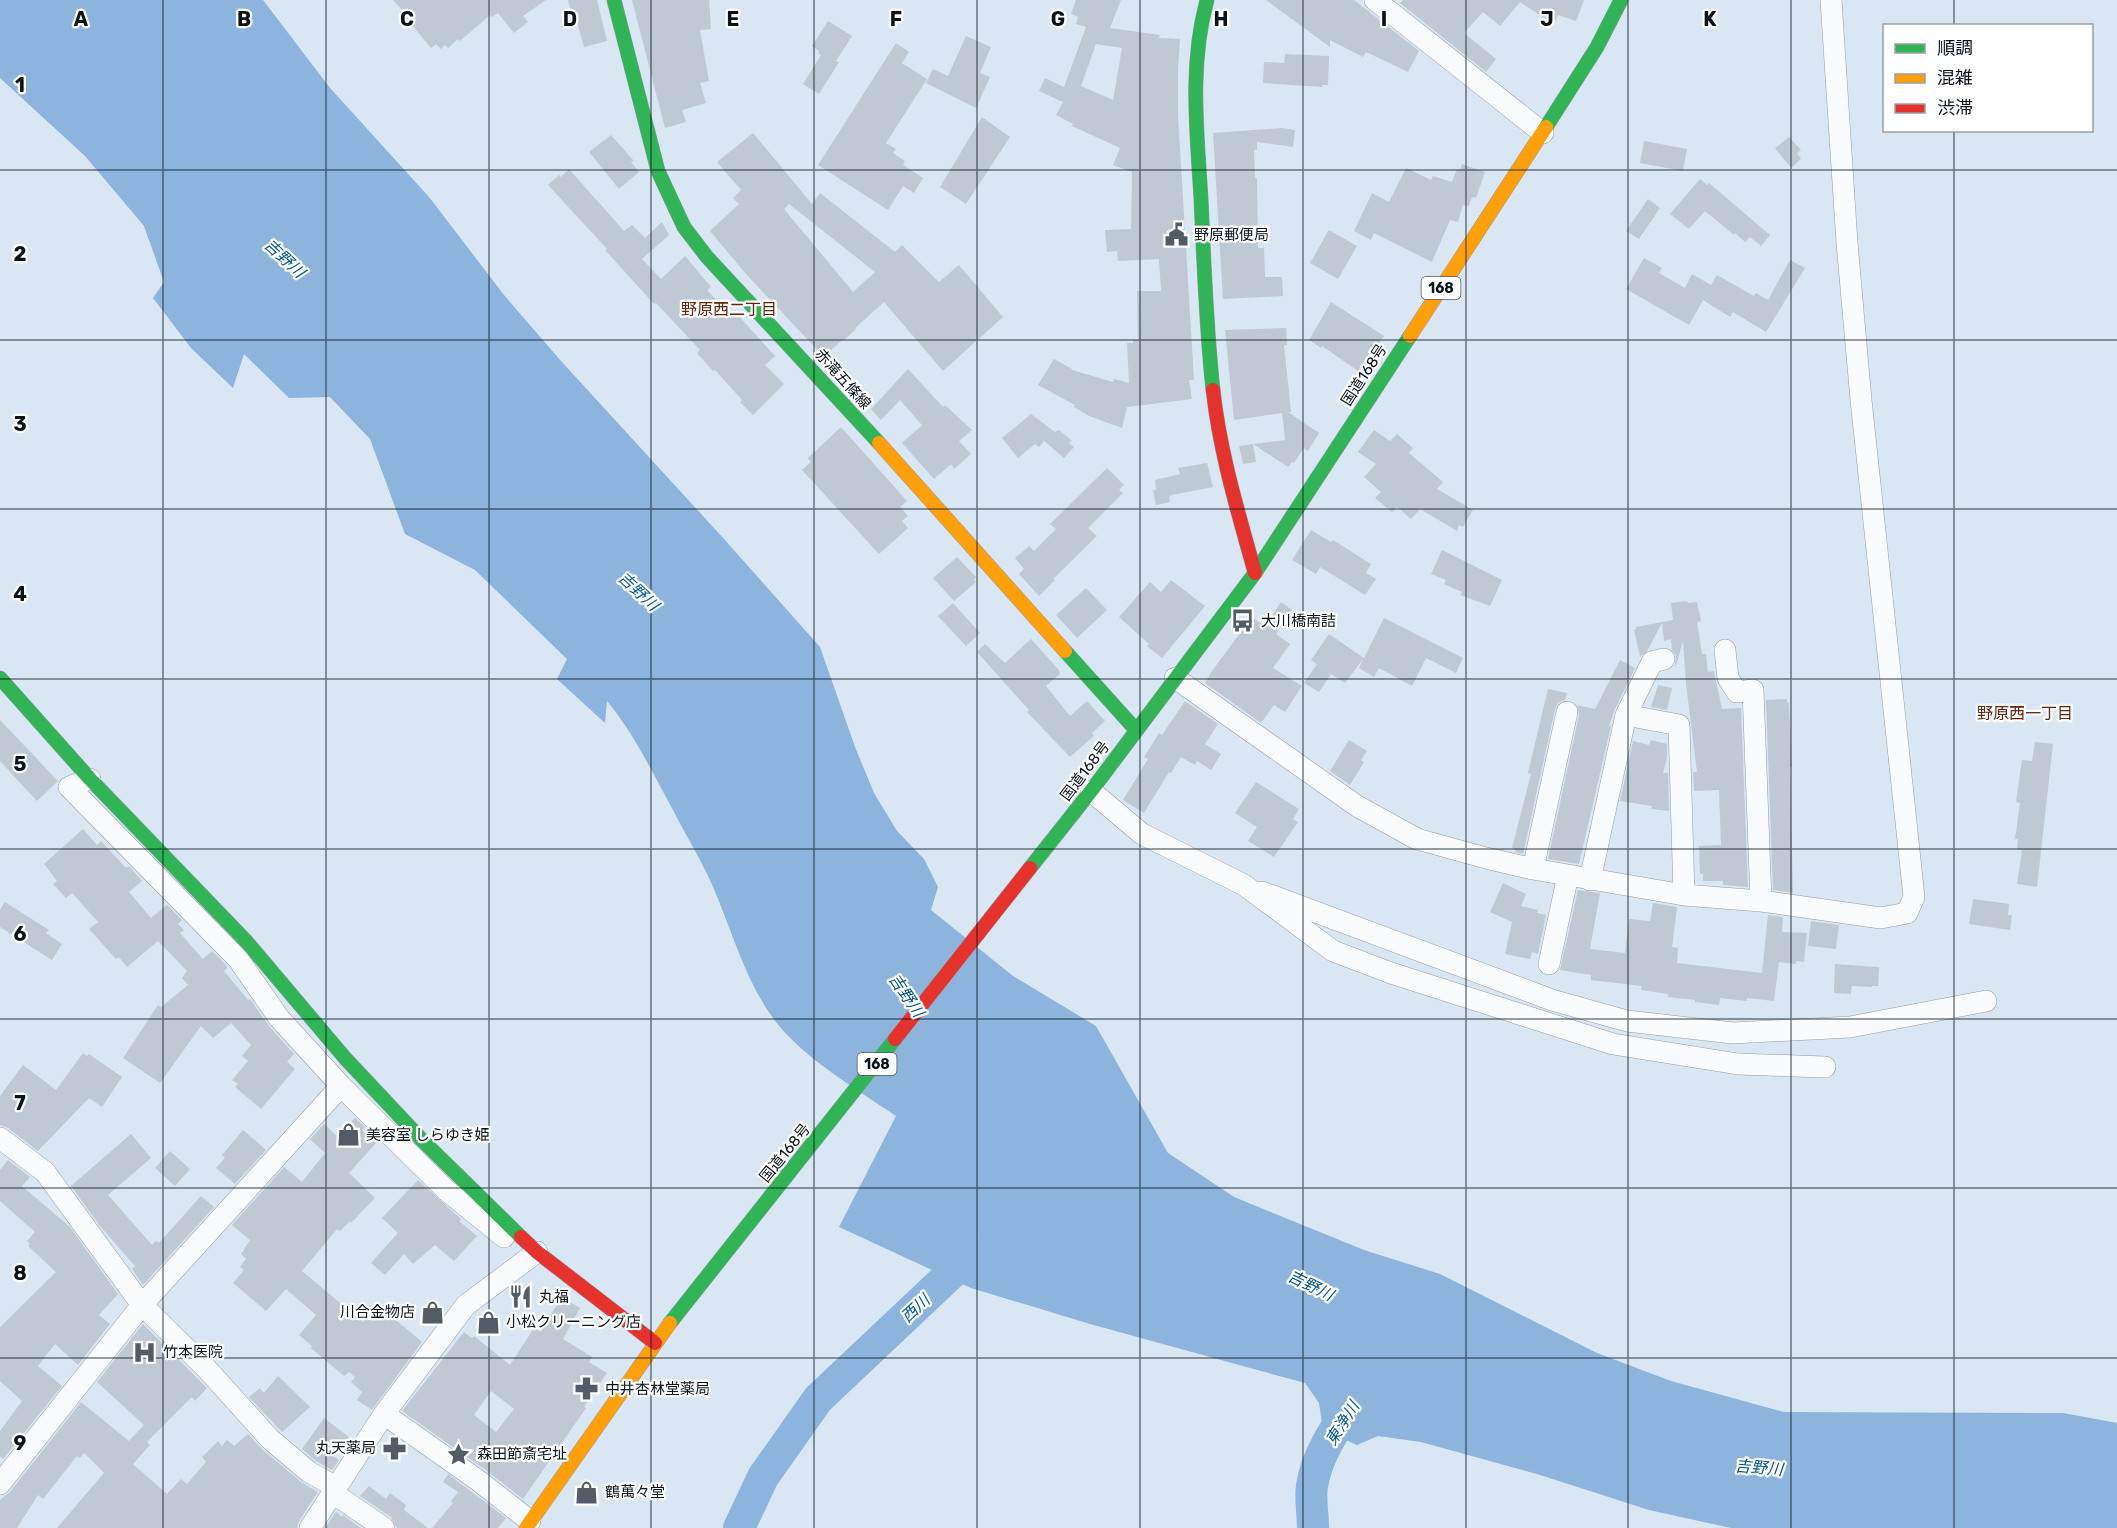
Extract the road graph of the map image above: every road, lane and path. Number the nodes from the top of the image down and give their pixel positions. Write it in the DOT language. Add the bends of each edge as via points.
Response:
graph roads {
  1 [pos="614,0"];
  2 [pos="1207,0"];
  3 [pos="1621,0"];
  4 [pos="1831,0"];
  5 [pos="1382,2"];
  6 [pos="1543,133"];
  7 [pos="1255,573"];
  8 [pos="1725,650"];
  9 [pos="1664,659"];
  10 [pos="0,678"];
  11 [pos="1175,678"];
  12 [pos="1567,712"];
  13 [pos="1626,715"];
  14 [pos="1136,730"];
  15 [pos="90,778"];
  16 [pos="1087,796"];
  17 [pos="1533,869"];
  18 [pos="1568,875"];
  19 [pos="1590,880"];
  20 [pos="1244,885"];
  21 [pos="1684,895"];
  22 [pos="1761,901"];
  23 [pos="1549,964"];
  24 [pos="1986,1001"];
  25 [pos="1825,1067"];
  26 [pos="341,1086"];
  27 [pos="0,1138"];
  28 [pos="532,1254"];
  29 [pos="142,1305"];
  30 [pos="655,1343"];
  31 [pos="384,1414"];
  32 [pos="0,1484"];
  33 [pos="335,1490"];
  34 [pos="528,1524"];
  35 [pos="310,1528"];
  36 [pos="384,1528"];
  1 -- 14 [label="main road, 赤滝五條線" via="658,171 684,227"];
  2 -- 7 [label="main road" via="1195,71 1215,410"];
  3 -- 6 [label="main road, 国道168号 / 168" via="1597,47"];
  4 -- 22 [label="street" via="1861,400 1914,897 1907,913 1881,918"];
  5 -- 6 [label="street"];
  6 -- 7 [label="main road, 国道168号 / 168"];
  7 -- 11 [label="main road, 国道168号 / 168"];
  8 -- 22 [label="street" via="1728,678 1737,692 1753,690"];
  9 -- 13 [label="street" via="1652,662"];
  10 -- 15 [label="main road"];
  11 -- 14 [label="main road, 国道168号 / 168"];
  11 -- 17 [label="street" via="1357,806 1417,838"];
  12 -- 17 [label="street"];
  13 -- 19 [label="street"];
  13 -- 21 [label="street" via="1679,725"];
  14 -- 16 [label="main road, 国道168号 / 168"];
  15 -- 26 [label="street" via="69,787 238,959 279,1018"];
  15 -- 28 [label="main road" via="246,941 345,1058"];
  16 -- 20 [label="street" via="1142,834"];
  16 -- 30 [label="main road, 国道168号 / 168"];
  17 -- 18 [label="street"];
  18 -- 19 [label="street"];
  18 -- 23 [label="street"];
  19 -- 21 [label="street"];
  20 -- 24 [label="street" via="1552,1000 1627,1021 1734,1033 1850,1027"];
  20 -- 25 [label="street" via="1333,951 1613,1044 1738,1064"];
  21 -- 22 [label="street"];
  26 -- 28 [label="street" via="446,1190"];
  26 -- 29 [label="street"];
  27 -- 29 [label="street" via="45,1172"];
  28 -- 30 [label="main road"];
  28 -- 31 [label="street" via="466,1305"];
  29 -- 32 [label="street"];
  29 -- 33 [label="street" via="270,1439"];
  30 -- 34 [label="main road, 国道168号 / 168"];
  31 -- 33 [label="street"];
  31 -- 34 [label="street" via="479,1481"];
  33 -- 35 [label="street"];
  33 -- 36 [label="street"];
}
